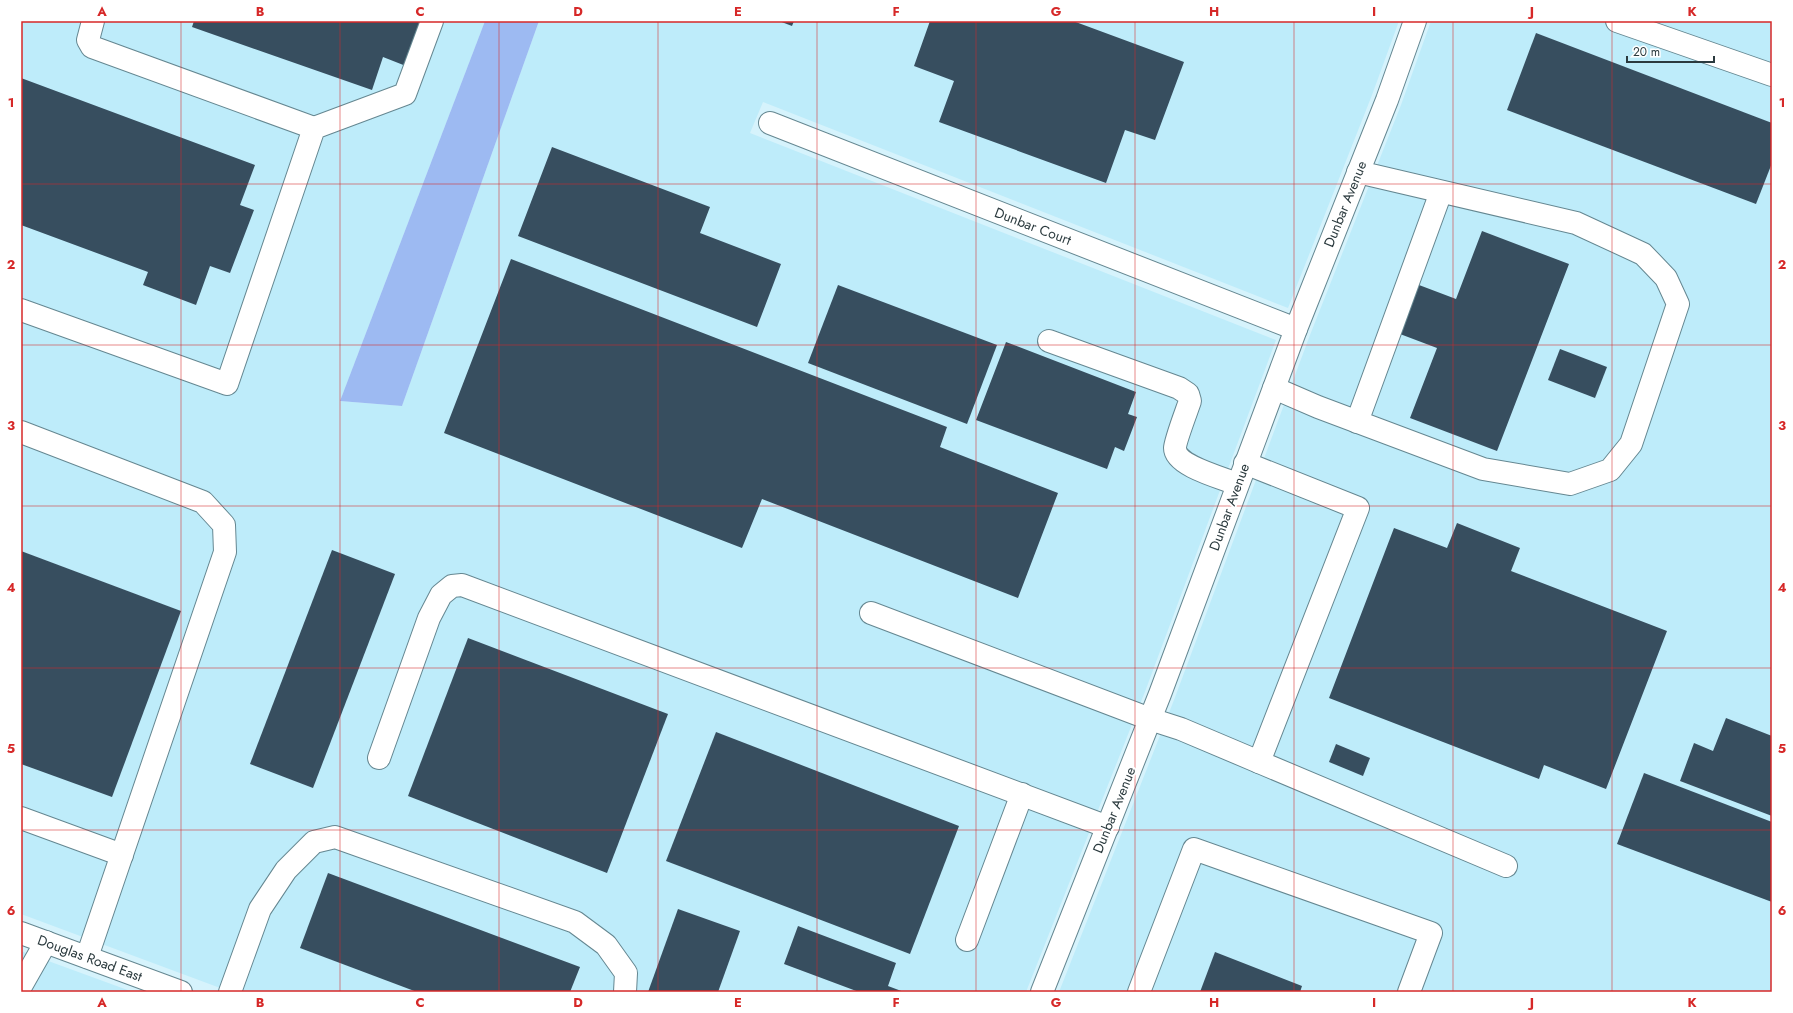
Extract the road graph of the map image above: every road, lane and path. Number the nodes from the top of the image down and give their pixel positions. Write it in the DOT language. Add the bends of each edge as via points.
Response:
graph roads {
  1 [pos="93,21"];
  2 [pos="432,21"];
  3 [pos="1415,21"];
  4 [pos="1617,21"];
  5 [pos="1772,75"];
  6 [pos="770,123"];
  7 [pos="314,128"];
  8 [pos="1358,172"];
  9 [pos="1441,192"];
  10 [pos="21,310"];
  11 [pos="1296,329"];
  12 [pos="1049,341"];
  13 [pos="1274,388"];
  14 [pos="1356,422"];
  15 [pos="21,432"];
  16 [pos="1245,463"];
  17 [pos="1237,484"];
  18 [pos="871,613"];
  19 [pos="1150,719"];
  20 [pos="379,758"];
  21 [pos="1259,762"];
  22 [pos="1022,794"];
  23 [pos="21,818"];
  24 [pos="1108,827"];
  25 [pos="122,855"];
  26 [pos="1506,866"];
  27 [pos="21,933"];
  28 [pos="967,940"];
  29 [pos="46,942"];
  30 [pos="87,957"];
  31 [pos="21,986"];
  32 [pos="177,991"];
  33 [pos="230,992"];
  34 [pos="625,992"];
  35 [pos="1042,992"];
  36 [pos="1139,992"];
  37 [pos="1409,992"];
  1 -- 7 [label="street" via="88,40 92,47"];
  2 -- 7 [label="street" via="405,94"];
  3 -- 8 [label="street, Dunbar Avenue"];
  4 -- 5 [label="street"];
  6 -- 11 [label="street, Dunbar Court"];
  7 -- 10 [label="street" via="227,384"];
  8 -- 9 [label="street"];
  8 -- 11 [label="street, Dunbar Avenue"];
  9 -- 14 [label="street"];
  9 -- 14 [label="street" via="1576,223 1643,254 1666,278 1678,304 1631,444 1610,470 1570,484 1483,468"];
  11 -- 13 [label="street, Dunbar Avenue"];
  12 -- 17 [label="street" via="1178,388 1188,394 1190,401 1175,448 1178,458"];
  13 -- 14 [label="street"];
  13 -- 16 [label="street, Dunbar Avenue"];
  15 -- 25 [label="street" via="202,502 224,526 225,552"];
  16 -- 17 [label="street, Dunbar Avenue"];
  16 -- 21 [label="street" via="1358,508"];
  17 -- 19 [label="street, Dunbar Avenue"];
  18 -- 19 [label="street"];
  19 -- 21 [label="street" via="1181,729"];
  19 -- 24 [label="street, Dunbar Avenue"];
  20 -- 22 [label="street" via="429,618 441,595 452,586 462,585"];
  21 -- 26 [label="street"];
  22 -- 24 [label="street"];
  22 -- 28 [label="street"];
  23 -- 25 [label="street"];
  24 -- 35 [label="street, Dunbar Avenue"];
  25 -- 30 [label="street"];
  27 -- 29 [label="street, Douglas Road East"];
  29 -- 30 [label="street, Douglas Road East"];
  29 -- 31 [label="street"];
  30 -- 32 [label="street, Douglas Road East"];
  33 -- 34 [label="street" via="260,909 286,870 314,842 335,837 575,922 606,945 626,973"];
  36 -- 37 [label="street" via="1194,849 1431,933"];
}
